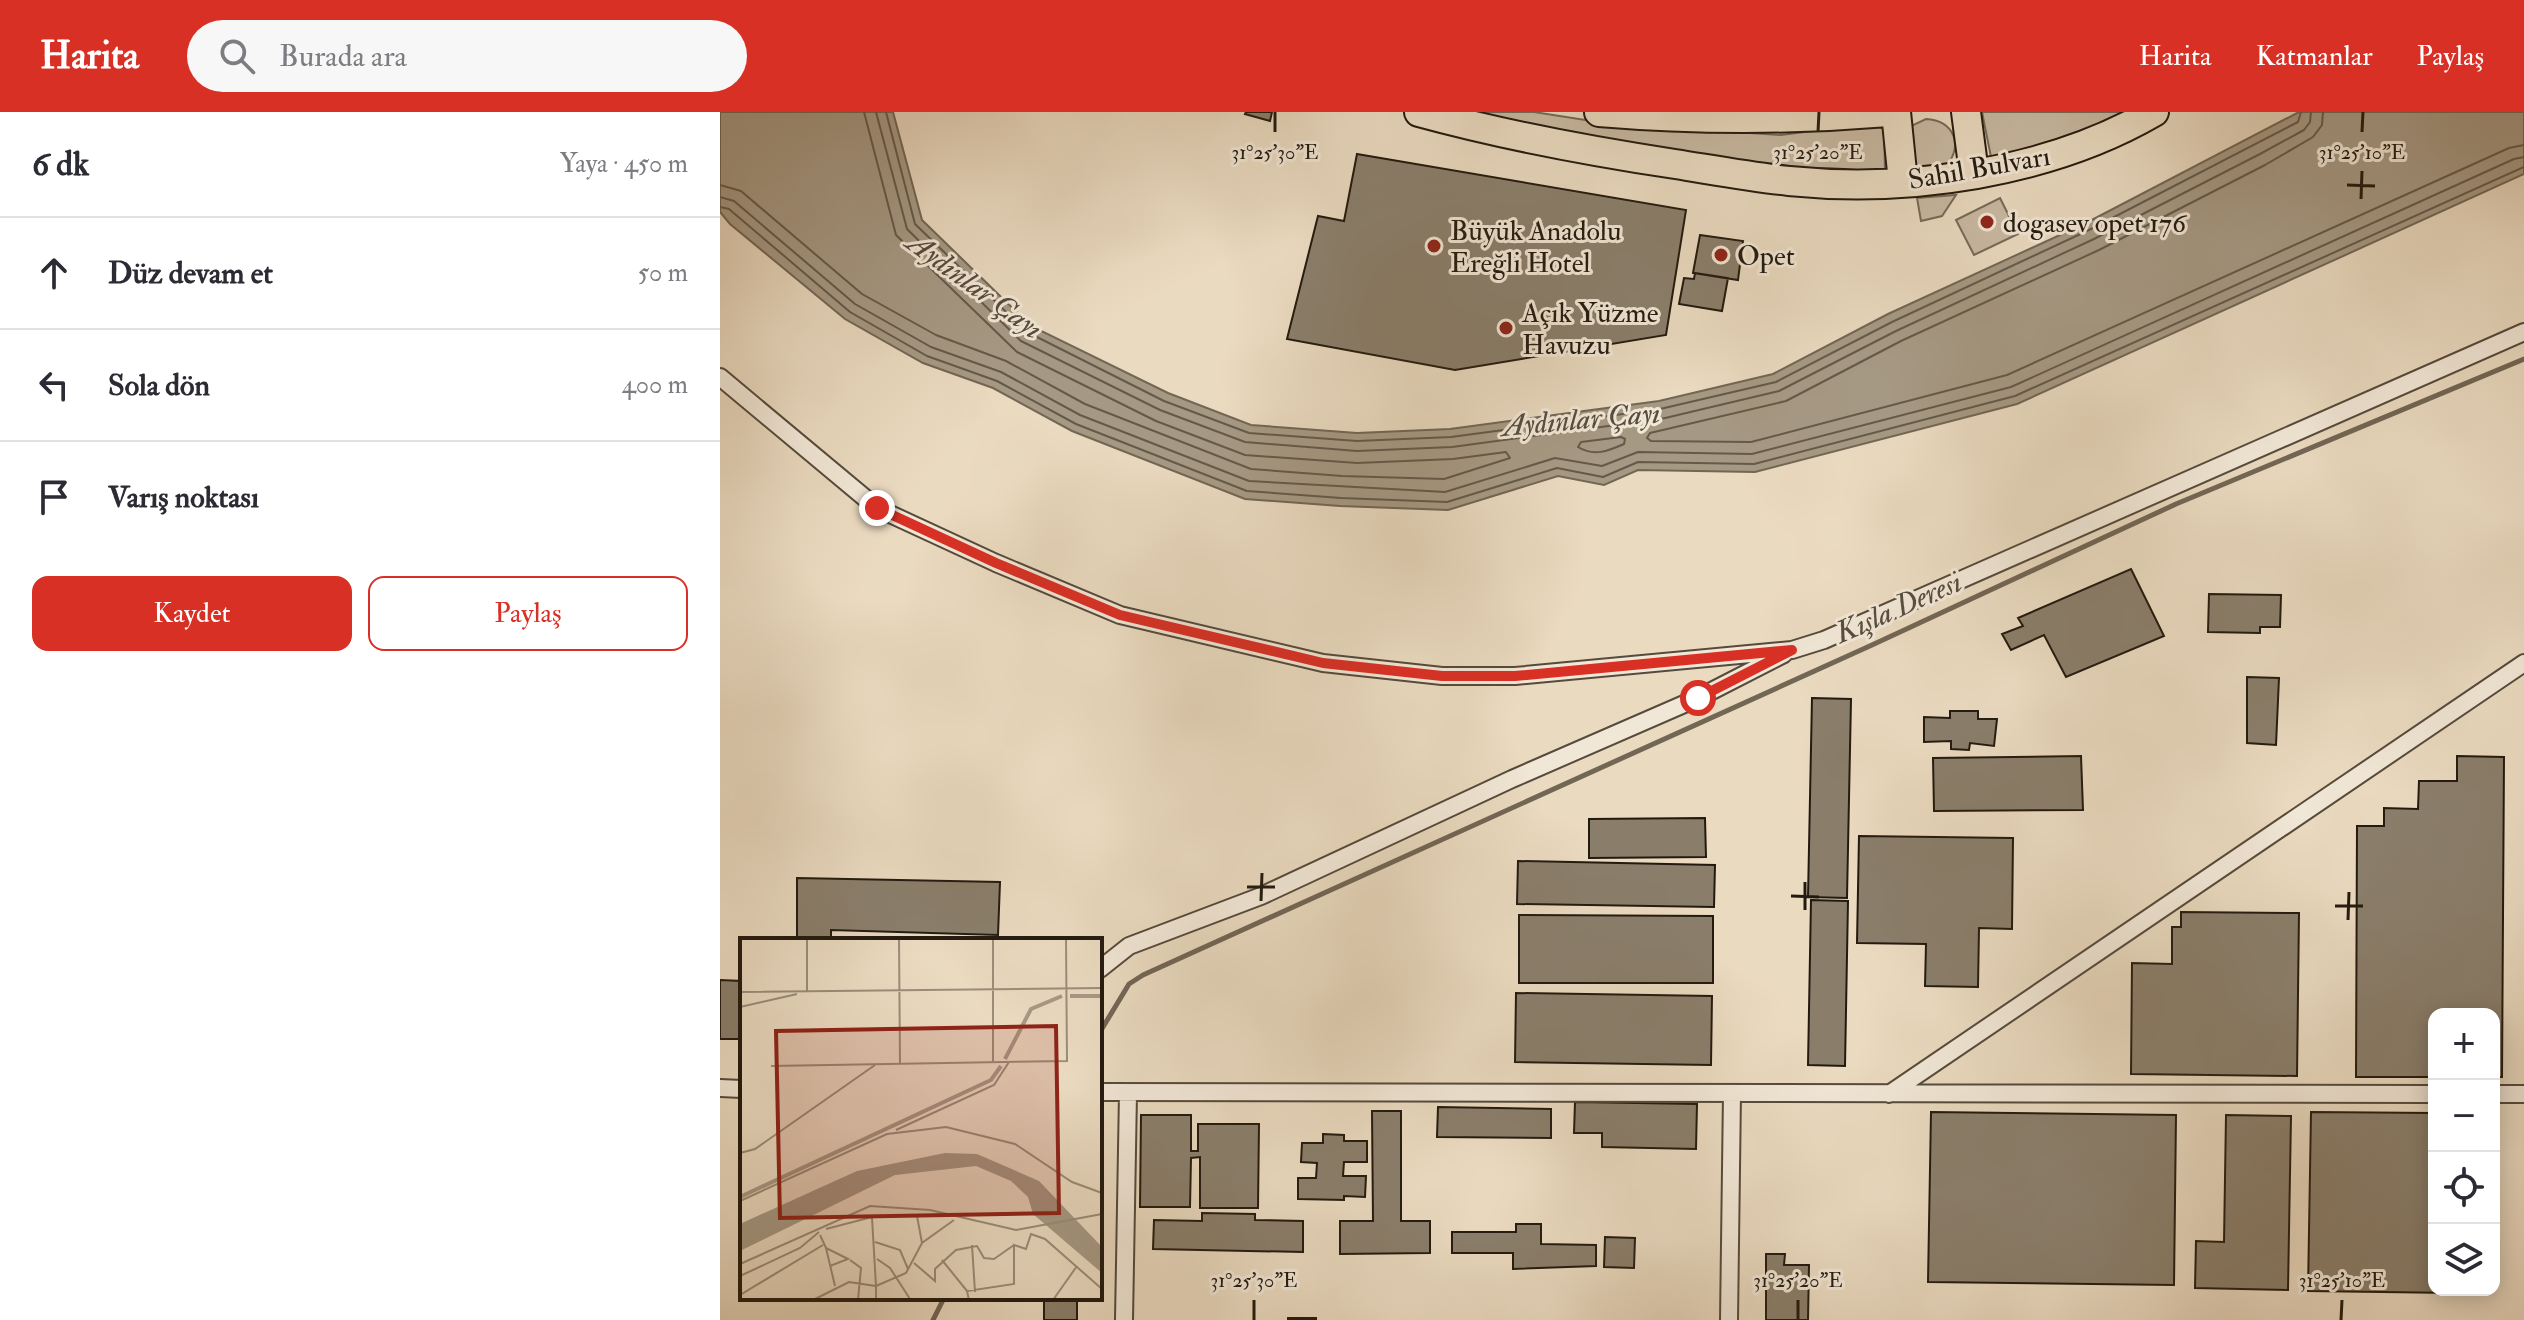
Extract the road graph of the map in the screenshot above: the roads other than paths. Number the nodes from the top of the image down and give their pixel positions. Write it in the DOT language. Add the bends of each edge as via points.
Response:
graph roads {
  1 [pos="1419,112"];
  2 [pos="1599,112"];
  3 [pos="1888,112"];
  4 [pos="1896,112"];
  5 [pos="1966,112"];
  6 [pos="2154,112"];
  7 [pos="1636,114"];
  8 [pos="1974,173"];
  9 [pos="1903,182"];
  10 [pos="2524,332"];
  11 [pos="720,377"];
  12 [pos="1792,650"];
  13 [pos="2524,663"];
  14 [pos="1102,967"];
  15 [pos="720,1088"];
  16 [pos="740,1089"];
  17 [pos="1102,1092"];
  18 [pos="1128,1093"];
  19 [pos="1732,1093"];
  20 [pos="1889,1094"];
  21 [pos="2428,1094"];
  22 [pos="2500,1094"];
  23 [pos="2524,1094"];
  24 [pos="1124,1320"];
  25 [pos="1729,1320"];
  1 -- 9 [label="highway, Sahil Bulvarı" via="1555,143 1773,179"];
  2 -- 7 [label="highway"];
  3 -- 7 [label="highway" via="1773,119"];
  4 -- 9 [label="highway"];
  5 -- 8 [label="highway"];
  6 -- 8 [label="highway, Sahil Bulvarı" via="2081,146"];
  8 -- 9 [label="highway, Sahil Bulvarı"];
  10 -- 12 [label="street"];
  11 -- 12 [label="street" via="877,508 1135,618 1323,663 1442,676 1515,676"];
  12 -- 14 [label="street" via="1698,698 1261,896 1129,946"];
  13 -- 20 [label="street"];
  15 -- 16 [label="street"];
  17 -- 18 [label="street"];
  18 -- 19 [label="street"];
  18 -- 24 [label="street"];
  19 -- 20 [label="street"];
  19 -- 25 [label="street"];
  20 -- 21 [label="street"];
  22 -- 23 [label="street"];
}
